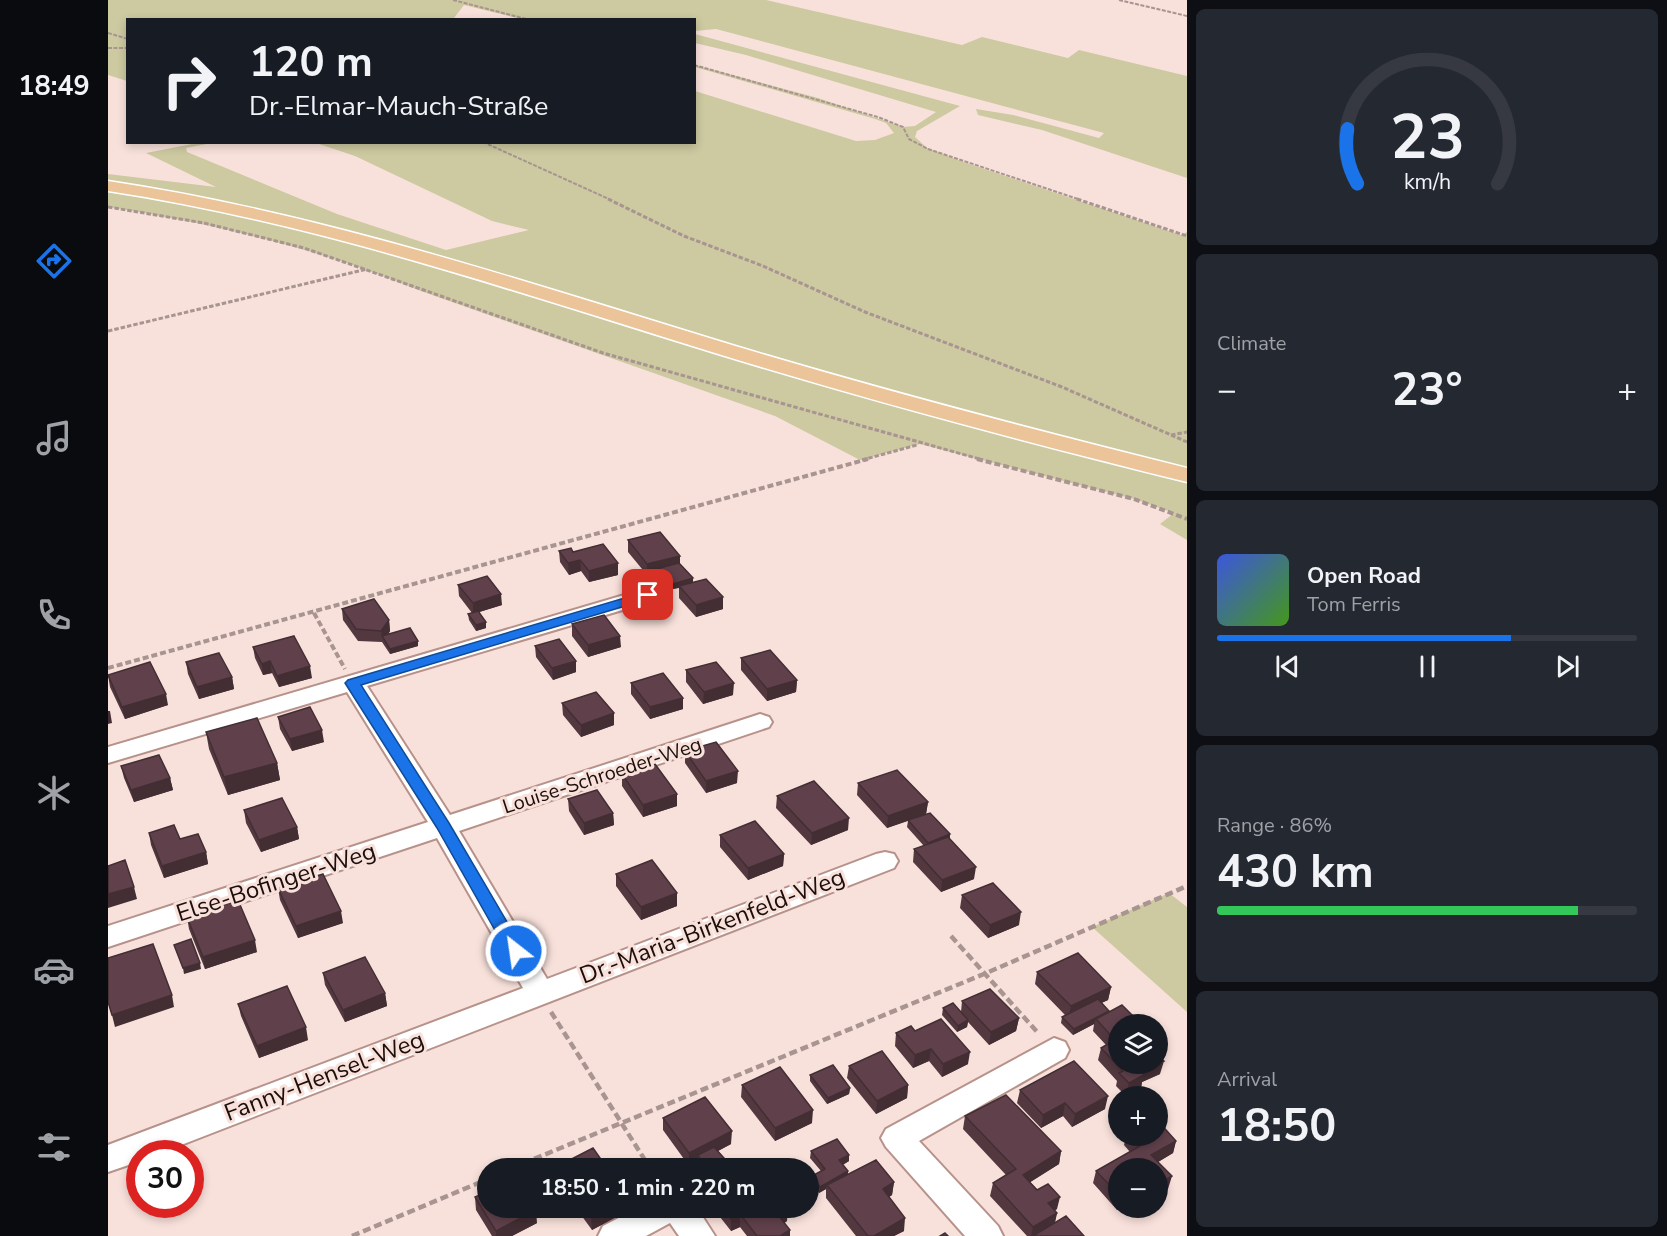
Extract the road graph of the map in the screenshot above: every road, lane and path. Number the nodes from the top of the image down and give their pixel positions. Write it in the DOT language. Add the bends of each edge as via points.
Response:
graph roads {
  1 [pos="453,0"];
  2 [pos="474,0"];
  3 [pos="1119,0"];
  4 [pos="478,6"];
  5 [pos="1187,16"];
  6 [pos="523,18"];
  7 [pos="108,33"];
  8 [pos="126,38"];
  9 [pos="108,48"];
  10 [pos="126,48"];
  11 [pos="696,66"];
  12 [pos="488,144"];
  13 [pos="108,186"];
  14 [pos="108,207"];
  15 [pos="1187,236"];
  16 [pos="368,269"];
  17 [pos="108,331"];
  18 [pos="1187,432"];
  19 [pos="1170,435"];
  20 [pos="1187,442"];
  21 [pos="920,444"];
  22 [pos="1187,475"];
  23 [pos="1187,519"];
  24 [pos="648,595"];
  25 [pos="314,613"];
  26 [pos="108,668"];
  27 [pos="353,683"];
  28 [pos="760,722"];
  29 [pos="108,755"];
  30 [pos="444,827"];
  31 [pos="885,861"];
  32 [pos="1187,886"];
  33 [pos="951,936"];
  34 [pos="108,937"];
  35 [pos="984,974"];
  36 [pos="540,992"];
  37 [pos="1054,1050"];
  38 [pos="622,1123"];
  39 [pos="536,1158"];
  40 [pos="644,1158"];
  41 [pos="108,1159"];
  42 [pos="477,1184"];
  43 [pos="649,1218"];
  44 [pos="685,1218"];
  45 [pos="351,1236"];
  46 [pos="615,1236"];
  47 [pos="698,1236"];
  48 [pos="986,1236"];
  1 -- 4 [label="path"];
  2 -- 4 [label="path"];
  3 -- 5 [label="path"];
  4 -- 6 [label="path"];
  7 -- 8 [label="path"];
  9 -- 10 [label="path"];
  11 -- 15 [label="path" via="878,117 903,127 909,140 928,149"];
  12 -- 19 [label="path" via="684,236 865,312 1062,387"];
  13 -- 22 [label="main road" via="200,200 312,224 878,395"];
  14 -- 16 [label="path" via="204,223"];
  16 -- 17 [label="path"];
  16 -- 21 [label="path" via="603,353"];
  18 -- 19 [label="path"];
  19 -- 20 [label="path"];
  21 -- 23 [label="path" via="1134,500"];
  21 -- 25 [label="path"];
  24 -- 27 [label="street"];
  25 -- 26 [label="path"];
  25 -- 27 [label="path"];
  27 -- 29 [label="street"];
  27 -- 30 [label="street"];
  28 -- 30 [label="street, Louise-Schroeder-Weg"];
  30 -- 34 [label="street, Else-Bofinger-Weg"];
  30 -- 36 [label="street"];
  31 -- 36 [label="street, Dr.-Maria-Birkenfeld-Weg"];
  32 -- 35 [label="path"];
  33 -- 35 [label="path"];
  35 -- 37 [label="path"];
  35 -- 38 [label="path"];
  36 -- 38 [label="path"];
  36 -- 41 [label="street, Fanny-Hensel-Weg"];
  37 -- 48 [label="street" via="897,1138"];
  38 -- 39 [label="path"];
  38 -- 40 [label="path"];
  42 -- 45 [label="path"];
  43 -- 46 [label="street"];
  44 -- 47 [label="street"];
}
